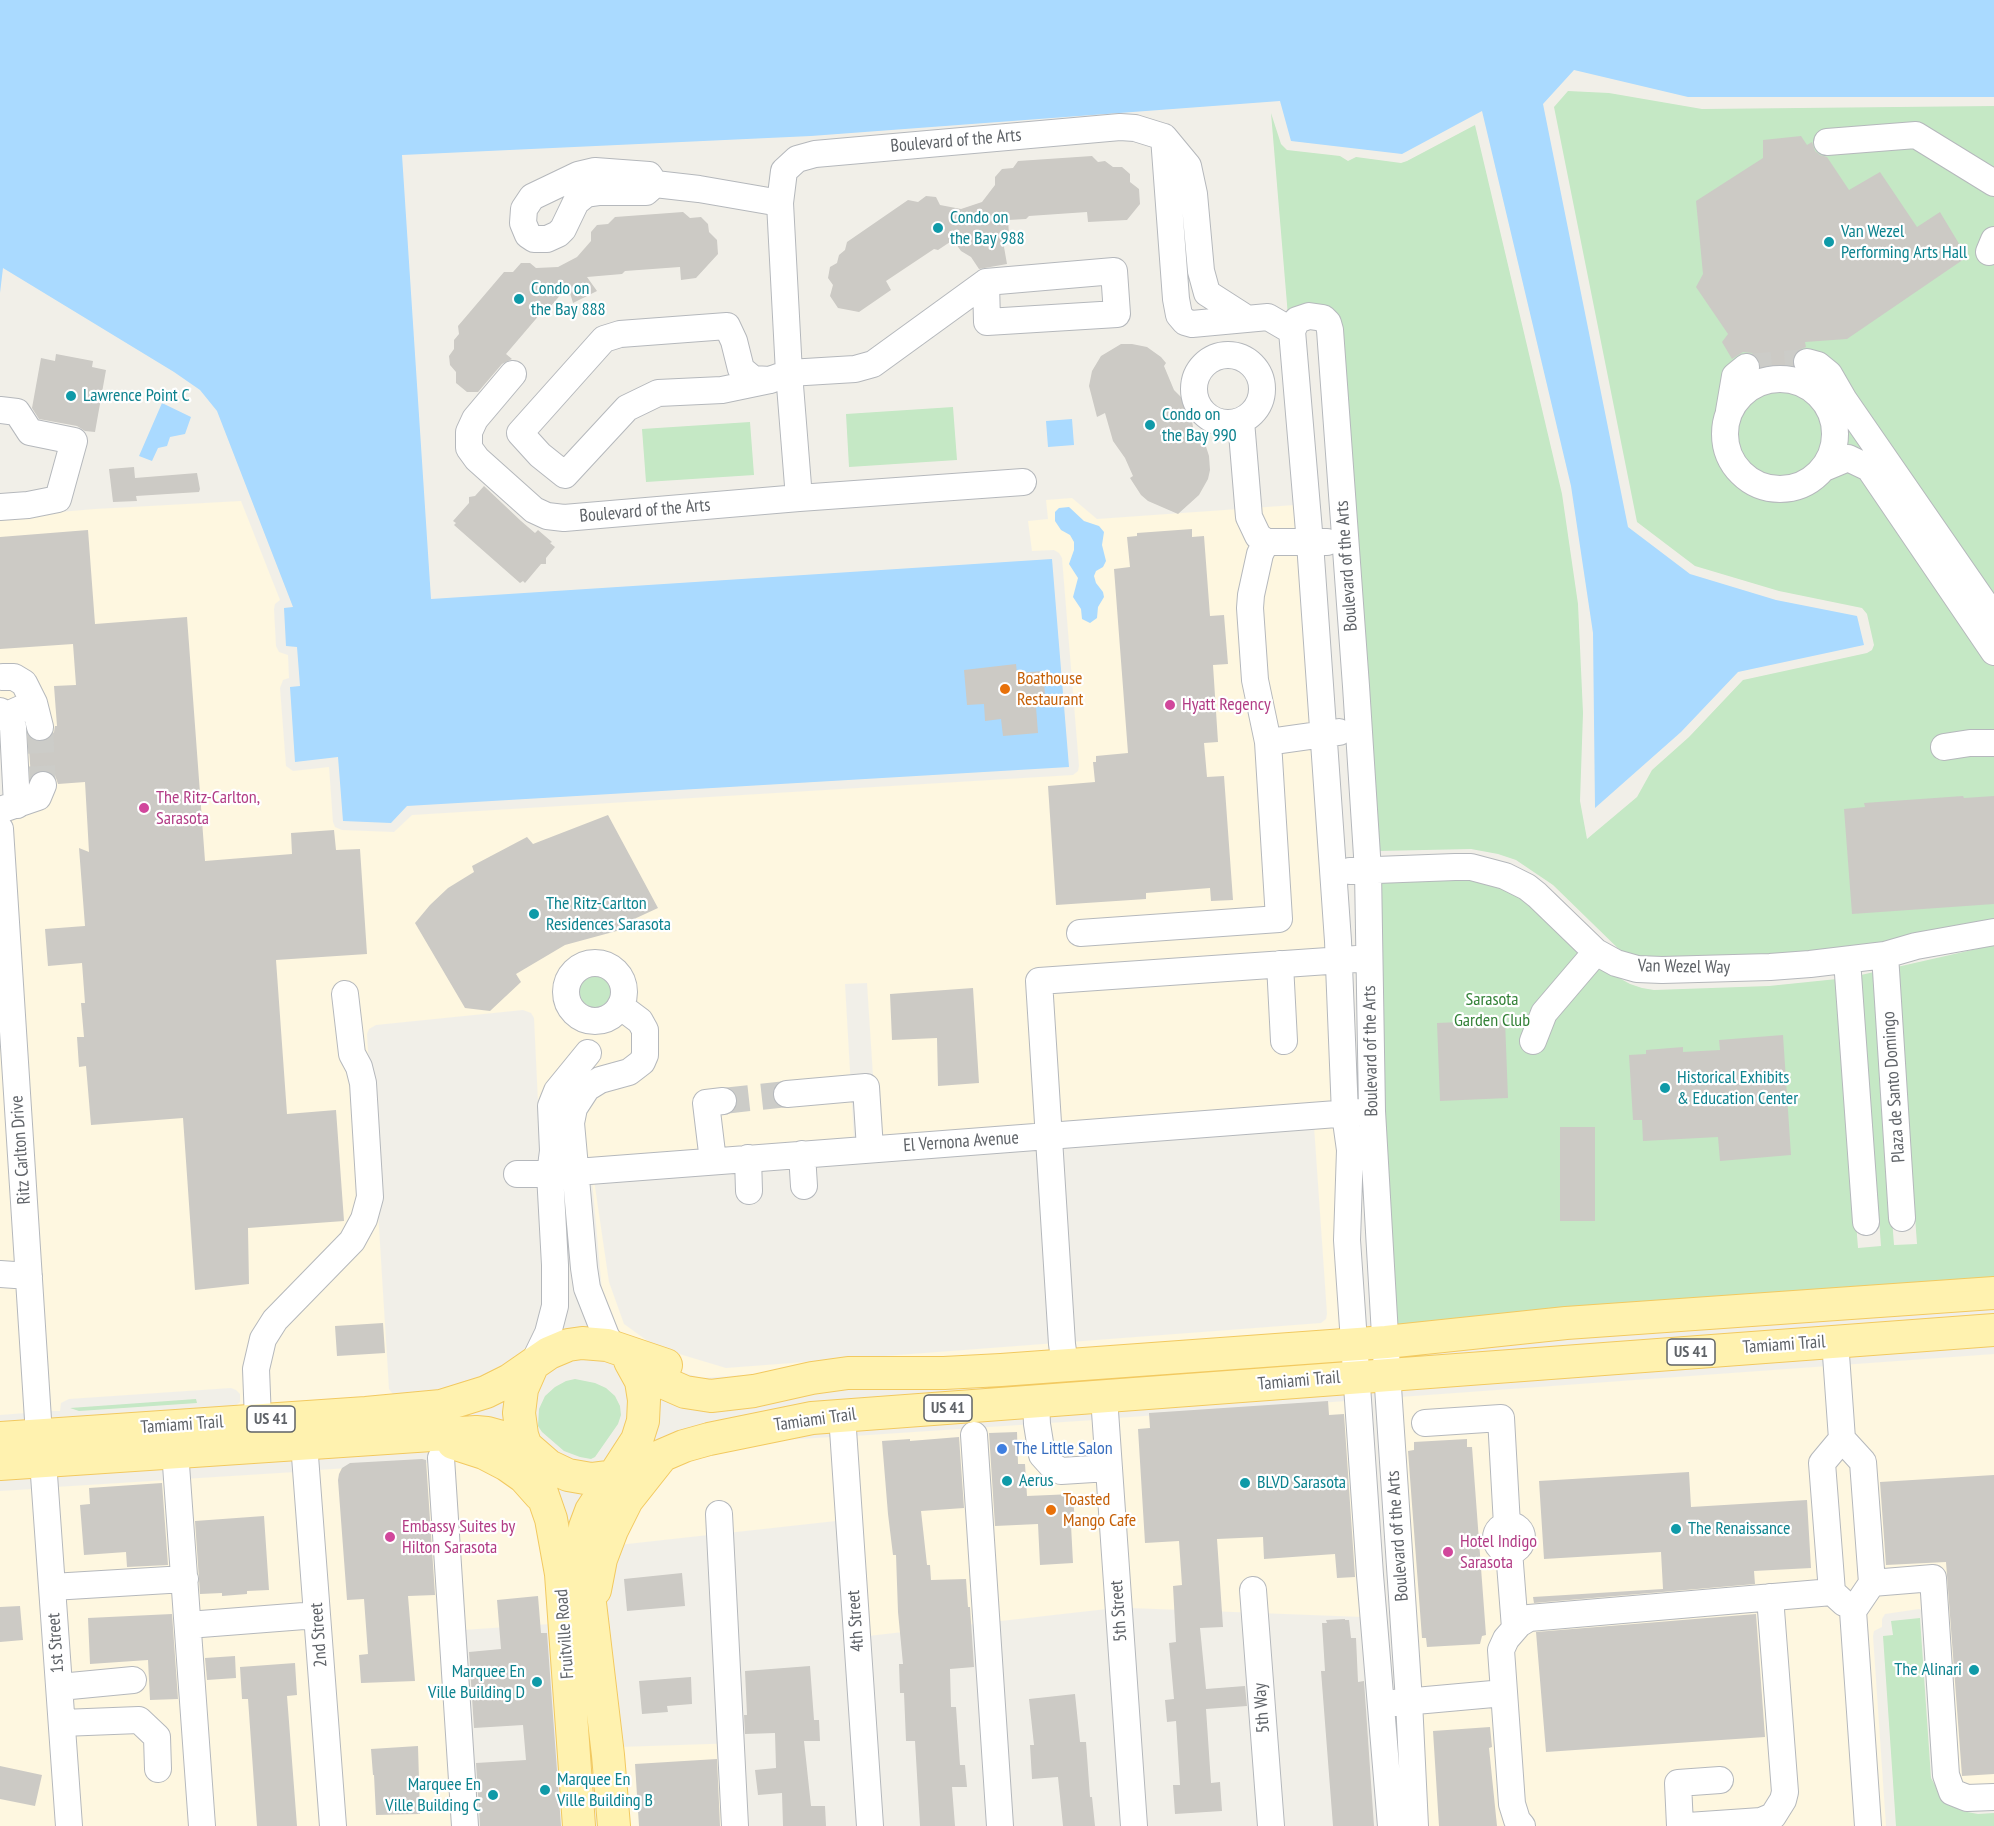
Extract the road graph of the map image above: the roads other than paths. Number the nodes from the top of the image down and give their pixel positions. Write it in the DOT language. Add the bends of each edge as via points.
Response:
graph roads {
  1 [pos="1164,136"];
  2 [pos="1827,142"];
  3 [pos="1994,183"];
  4 [pos="655,184"];
  5 [pos="780,203"];
  6 [pos="986,282"];
  7 [pos="1246,318"];
  8 [pos="1292,331"];
  9 [pos="1807,362"];
  10 [pos="1746,367"];
  11 [pos="513,374"];
  12 [pos="780,376"];
  13 [pos="1817,393"];
  14 [pos="1844,399"];
  15 [pos="0,410"];
  16 [pos="1727,420"];
  17 [pos="1241,421"];
  18 [pos="1824,468"];
  19 [pos="1023,482"];
  20 [pos="799,498"];
  21 [pos="0,507"];
  22 [pos="1345,541"];
  23 [pos="1266,542"];
  24 [pos="1311,543"];
  25 [pos="1991,634"];
  26 [pos="3,677"];
  27 [pos="4,713"];
  28 [pos="1359,728"];
  29 [pos="1324,735"];
  30 [pos="1268,742"];
  31 [pos="1994,743"];
  32 [pos="1944,747"];
  33 [pos="43,785"];
  34 [pos="9,807"];
  35 [pos="0,829"];
  36 [pos="1332,871"];
  37 [pos="1368,871"];
  38 [pos="1994,932"];
  39 [pos="1080,933"];
  40 [pos="1596,952"];
  41 [pos="1885,955"];
  42 [pos="1369,959"];
  43 [pos="1339,960"];
  44 [pos="1847,960"];
  45 [pos="1280,964"];
  46 [pos="345,994"];
  47 [pos="620,1006"];
  48 [pos="585,1019"];
  49 [pos="1284,1041"];
  50 [pos="1533,1041"];
  51 [pos="588,1053"];
  52 [pos="592,1084"];
  53 [pos="787,1094"];
  54 [pos="723,1101"];
  55 [pos="1372,1111"];
  56 [pos="1345,1114"];
  57 [pos="1048,1136"];
  58 [pos="870,1149"];
  59 [pos="802,1154"];
  60 [pos="748,1158"];
  61 [pos="713,1161"];
  62 [pos="577,1171"];
  63 [pos="517,1174"];
  64 [pos="550,1174"];
  65 [pos="804,1186"];
  66 [pos="749,1191"];
  67 [pos="1902,1218"];
  68 [pos="1866,1222"];
  69 [pos="0,1274"];
  70 [pos="29,1276"];
  71 [pos="1994,1293"];
  72 [pos="1994,1330"];
  73 [pos="1835,1341"];
  74 [pos="1386,1342"];
  75 [pos="1354,1344"];
  76 [pos="613,1347"];
  77 [pos="533,1364"];
  78 [pos="1065,1365"];
  79 [pos="637,1371"];
  80 [pos="848,1373"];
  81 [pos="1387,1375"];
  82 [pos="1356,1376"];
  83 [pos="1104,1397"];
  84 [pos="1036,1402"];
  85 [pos="842,1415"];
  86 [pos="258,1420"];
  87 [pos="1425,1423"];
  88 [pos="974,1435"];
  89 [pos="411,1436"];
  90 [pos="0,1438"];
  91 [pos="1842,1439"];
  92 [pos="304,1443"];
  93 [pos="526,1446"];
  94 [pos="41,1448"];
  95 [pos="175,1451"];
  96 [pos="662,1456"];
  97 [pos="441,1458"];
  98 [pos="0,1464"];
  99 [pos="1109,1468"];
  100 [pos="614,1476"];
  101 [pos="547,1505"];
  102 [pos="719,1514"];
  103 [pos="185,1579"];
  104 [pos="1872,1583"];
  105 [pos="52,1587"];
  106 [pos="1253,1590"];
  107 [pos="1832,1592"];
  108 [pos="1770,1597"];
  109 [pos="1853,1611"];
  110 [pos="317,1615"];
  111 [pos="188,1625"];
  112 [pos="1515,1628"];
  113 [pos="592,1630"];
  114 [pos="133,1680"];
  115 [pos="60,1687"];
  116 [pos="1504,1693"];
  117 [pos="1409,1701"];
  118 [pos="1381,1704"];
  119 [pos="62,1723"];
  120 [pos="158,1769"];
  121 [pos="1720,1780"];
  122 [pos="1994,1797"];
  123 [pos="69,1826"];
  124 [pos="202,1826"];
  125 [pos="333,1826"];
  126 [pos="465,1826"];
  127 [pos="579,1826"];
  128 [pos="614,1826"];
  129 [pos="735,1826"];
  130 [pos="870,1826"];
  131 [pos="1000,1826"];
  132 [pos="1134,1826"];
  133 [pos="1271,1826"];
  134 [pos="1391,1826"];
  135 [pos="1415,1826"];
  136 [pos="1522,1826"];
  137 [pos="1680,1826"];
  138 [pos="1688,1826"];
  139 [pos="1868,1826"];
  1 -- 5 [label="street, Boulevard of the Arts" via="1120,127 816,154 797,159 784,171"];
  1 -- 7 [label="street" via="1188,166 1207,293"];
  1 -- 7 [label="street" via="1179,315 1191,324"];
  2 -- 3 [label="street" via="1916,135"];
  4 -- 4 [label="street" via="646,192 586,195 576,202 563,229 547,240 528,235 523,223 524,209 532,197 586,172 649,175"];
  4 -- 5 [label="street"];
  5 -- 12 [label="street, Boulevard of the Arts"];
  6 -- 6 [label="street" via="1114,271 1118,314 987,322"];
  6 -- 12 [label="street" via="873,364"];
  7 -- 8 [label="street" via="1268,317"];
  8 -- 22 [label="street, Boulevard of the Arts" via="1297,320 1317,316 1328,323 1330,330"];
  8 -- 24 [label="street, Boulevard of the Arts"];
  9 -- 14 [label="street" via="1829,374"];
  10 -- 16 [label="street" via="1735,376"];
  11 -- 20 [label="street, Boulevard of the Arts" via="475,419 469,448 534,510 547,516 564,518"];
  12 -- 12 [label="street" via="753,379 741,369 727,326 620,334 604,339 520,434 565,475 627,408 658,393 722,390"];
  12 -- 20 [label="street, Boulevard of the Arts"];
  13 -- 14 [label="street"];
  13 -- 16 [label="street" via="1801,383 1783,379 1764,381 1741,396"];
  13 -- 18 [label="street" via="1834,421 1832,454"];
  14 -- 25 [label="street"];
  15 -- 21 [label="street" via="17,412 30,432 74,441 58,499"];
  16 -- 18 [label="street" via="1725,439 1730,457 1741,473 1756,484 1774,489 1793,488 1810,481"];
  17 -- 23 [label="street" via="1249,517 1258,536"];
  18 -- 25 [label="street" via="1848,459 1869,468"];
  19 -- 20 [label="street, Boulevard of the Arts"];
  22 -- 24 [label="street"];
  22 -- 28 [label="street, Boulevard of the Arts"];
  23 -- 24 [label="street"];
  23 -- 30 [label="street" via="1260,554 1250,608 1255,680"];
  24 -- 29 [label="street, Boulevard of the Arts"];
  26 -- 27 [label="street" via="14,677 24,683 37,715"];
  27 -- 34 [label="street" via="13,727"];
  28 -- 29 [label="street"];
  28 -- 37 [label="street, Boulevard of the Arts"];
  29 -- 30 [label="street"];
  29 -- 36 [label="street, Boulevard of the Arts"];
  30 -- 39 [label="street" via="1280,919"];
  31 -- 32 [label="street"];
  33 -- 34 [label="street" via="38,797"];
  35 -- 70 [label="street, Ritz Carlton Drive"];
  36 -- 37 [label="street, Van Wezel Way"];
  36 -- 43 [label="street, Boulevard of the Arts"];
  37 -- 40 [label="street, Van Wezel Way" via="1471,867 1504,876 1532,891"];
  37 -- 42 [label="street, Boulevard of the Arts"];
  38 -- 41 [label="street, Van Wezel Way"];
  40 -- 44 [label="street, Van Wezel Way" via="1637,969 1662,970 1770,968"];
  40 -- 50 [label="street" via="1544,1013"];
  41 -- 44 [label="street, Van Wezel Way"];
  41 -- 67 [label="street, Plaza de Santo Domingo"];
  42 -- 43 [label="street"];
  42 -- 55 [label="street, Boulevard of the Arts"];
  43 -- 45 [label="street"];
  43 -- 56 [label="street, Boulevard of the Arts"];
  44 -- 68 [label="street, Plaza de Santo Domingo"];
  45 -- 49 [label="street"];
  45 -- 57 [label="street" via="1039,981"];
  46 -- 86 [label="street" via="352,1054 363,1083 370,1197 352,1240 276,1320 263,1339 256,1369"];
  47 -- 48 [label="street" via="609,1018"];
  47 -- 48 [label="street" via="624,994 620,975 604,964 586,964 571,975 565,993 572,1010"];
  47 -- 52 [label="street" via="640,1021 645,1030 645,1055 629,1072"];
  48 -- 51 [label="street"];
  51 -- 52 [label="street"];
  51 -- 64 [label="street" via="552,1102"];
  52 -- 62 [label="street" via="582,1093 573,1114"];
  53 -- 58 [label="street" via="866,1087"];
  54 -- 61 [label="street" via="706,1103"];
  55 -- 56 [label="street, El Vernona Avenue"];
  55 -- 74 [label="street, Boulevard of the Arts"];
  56 -- 57 [label="street, El Vernona Avenue"];
  56 -- 75 [label="street, Boulevard of the Arts" via="1350,1150 1347,1240"];
  57 -- 58 [label="street, El Vernona Avenue"];
  57 -- 78 [label="street"];
  58 -- 59 [label="street, El Vernona Avenue"];
  59 -- 60 [label="street, El Vernona Avenue"];
  59 -- 65 [label="street"];
  60 -- 61 [label="street, El Vernona Avenue"];
  60 -- 66 [label="street"];
  61 -- 62 [label="street, El Vernona Avenue"];
  62 -- 64 [label="street, El Vernona Avenue"];
  62 -- 76 [label="street" via="587,1288"];
  63 -- 64 [label="street, El Vernona Avenue"];
  64 -- 77 [label="street" via="555,1306 548,1333"];
  69 -- 70 [label="street"];
  70 -- 94 [label="street, Ritz Carlton Drive"];
  71 -- 74 [label="main road, Tamiami Trail / US 41" via="1566,1323"];
  72 -- 73 [label="main road, Tamiami Trail / US 41"];
  73 -- 81 [label="main road, Tamiami Trail / US 41"];
  73 -- 91 [label="street"];
  74 -- 75 [label="main road, Tamiami Trail / US 41"];
  74 -- 81 [label="street, Boulevard of the Arts"];
  75 -- 78 [label="main road, Tamiami Trail / US 41"];
  75 -- 82 [label="street, Boulevard of the Arts"];
  76 -- 77 [label="main road, US 41" via="592,1342 568,1345"];
  76 -- 79 [label="main road, US 41"];
  76 -- 80 [label="main road" via="705,1377"];
  77 -- 86 [label="main road, Tamiami Trail / US 41" via="486,1392 441,1406"];
  77 -- 93 [label="main road" via="522,1389 519,1413"];
  78 -- 80 [label="main road, Tamiami Trail / US 41" via="944,1373"];
  79 -- 80 [label="main road, Tamiami Trail / US 41" via="685,1392 711,1396"];
  79 -- 100 [label="main road" via="644,1400 643,1420 637,1440"];
  81 -- 82 [label="main road, Tamiami Trail / US 41"];
  81 -- 117 [label="street, Boulevard of the Arts"];
  82 -- 83 [label="main road, Tamiami Trail / US 41"];
  82 -- 118 [label="street, Boulevard of the Arts"];
  83 -- 84 [label="main road, Tamiami Trail / US 41"];
  83 -- 99 [label="street, 5th Street"];
  84 -- 85 [label="main road, Tamiami Trail / US 41"];
  84 -- 99 [label="street" via="1042,1455 1051,1465 1061,1471"];
  85 -- 96 [label="main road, Tamiami Trail / US 41" via="709,1439"];
  85 -- 130 [label="street, 4th Street"];
  86 -- 94 [label="main road, Tamiami Trail / US 41"];
  87 -- 112 [label="street" via="1501,1418 1507,1525 1496,1537 1498,1545 1509,1551"];
  88 -- 131 [label="street"];
  89 -- 92 [label="main road, Tamiami Trail / US 41"];
  89 -- 93 [label="main road, Tamiami Trail / US 41" via="476,1432"];
  89 -- 101 [label="main road" via="462,1445 507,1465"];
  90 -- 94 [label="main road, Tamiami Trail / US 41"];
  91 -- 104 [label="street" via="1863,1462"];
  91 -- 107 [label="street" via="1822,1464"];
  92 -- 95 [label="main road, Tamiami Trail / US 41"];
  92 -- 110 [label="street, 2nd Street"];
  93 -- 100 [label="main road, US 41" via="549,1466 568,1475 591,1479"];
  93 -- 101 [label="main road, Fruitville Road"];
  94 -- 95 [label="main road, Tamiami Trail / US 41"];
  94 -- 98 [label="main road, Tamiami Trail / US 41"];
  94 -- 105 [label="street, 1st Street"];
  95 -- 103 [label="street"];
  96 -- 100 [label="main road, Tamiami Trail / US 41"];
  96 -- 113 [label="main road" via="627,1500 612,1530 601,1559"];
  97 -- 126 [label="street"];
  99 -- 132 [label="street, 5th Street"];
  100 -- 113 [label="main road, Fruitville Road" via="594,1505 583,1535"];
  101 -- 127 [label="main road, Fruitville Road" via="562,1581"];
  102 -- 129 [label="street"];
  103 -- 105 [label="street"];
  103 -- 111 [label="street"];
  104 -- 109 [label="street"];
  104 -- 122 [label="street" via="1933,1578 1946,1775 1952,1792 1967,1798"];
  105 -- 115 [label="street, 1st Street"];
  106 -- 133 [label="street, 5th Way"];
  107 -- 108 [label="street"];
  107 -- 109 [label="street"];
  108 -- 112 [label="street" via="1529,1618"];
  108 -- 138 [label="street" via="1783,1800 1773,1816 1761,1821"];
  109 -- 139 [label="street"];
  110 -- 111 [label="street"];
  110 -- 125 [label="street, 2nd Street"];
  111 -- 124 [label="street"];
  112 -- 116 [label="street" via="1501,1650"];
  113 -- 128 [label="main road, Fruitville Road"];
  114 -- 115 [label="street"];
  115 -- 119 [label="street, 1st Street"];
  116 -- 117 [label="street"];
  116 -- 136 [label="street" via="1512,1804"];
  117 -- 118 [label="street"];
  117 -- 135 [label="street, Boulevard of the Arts"];
  118 -- 134 [label="street, Boulevard of the Arts"];
  119 -- 120 [label="street" via="140,1720 157,1737"];
  119 -- 123 [label="street, 1st Street"];
  121 -- 137 [label="street" via="1678,1783"];
}
